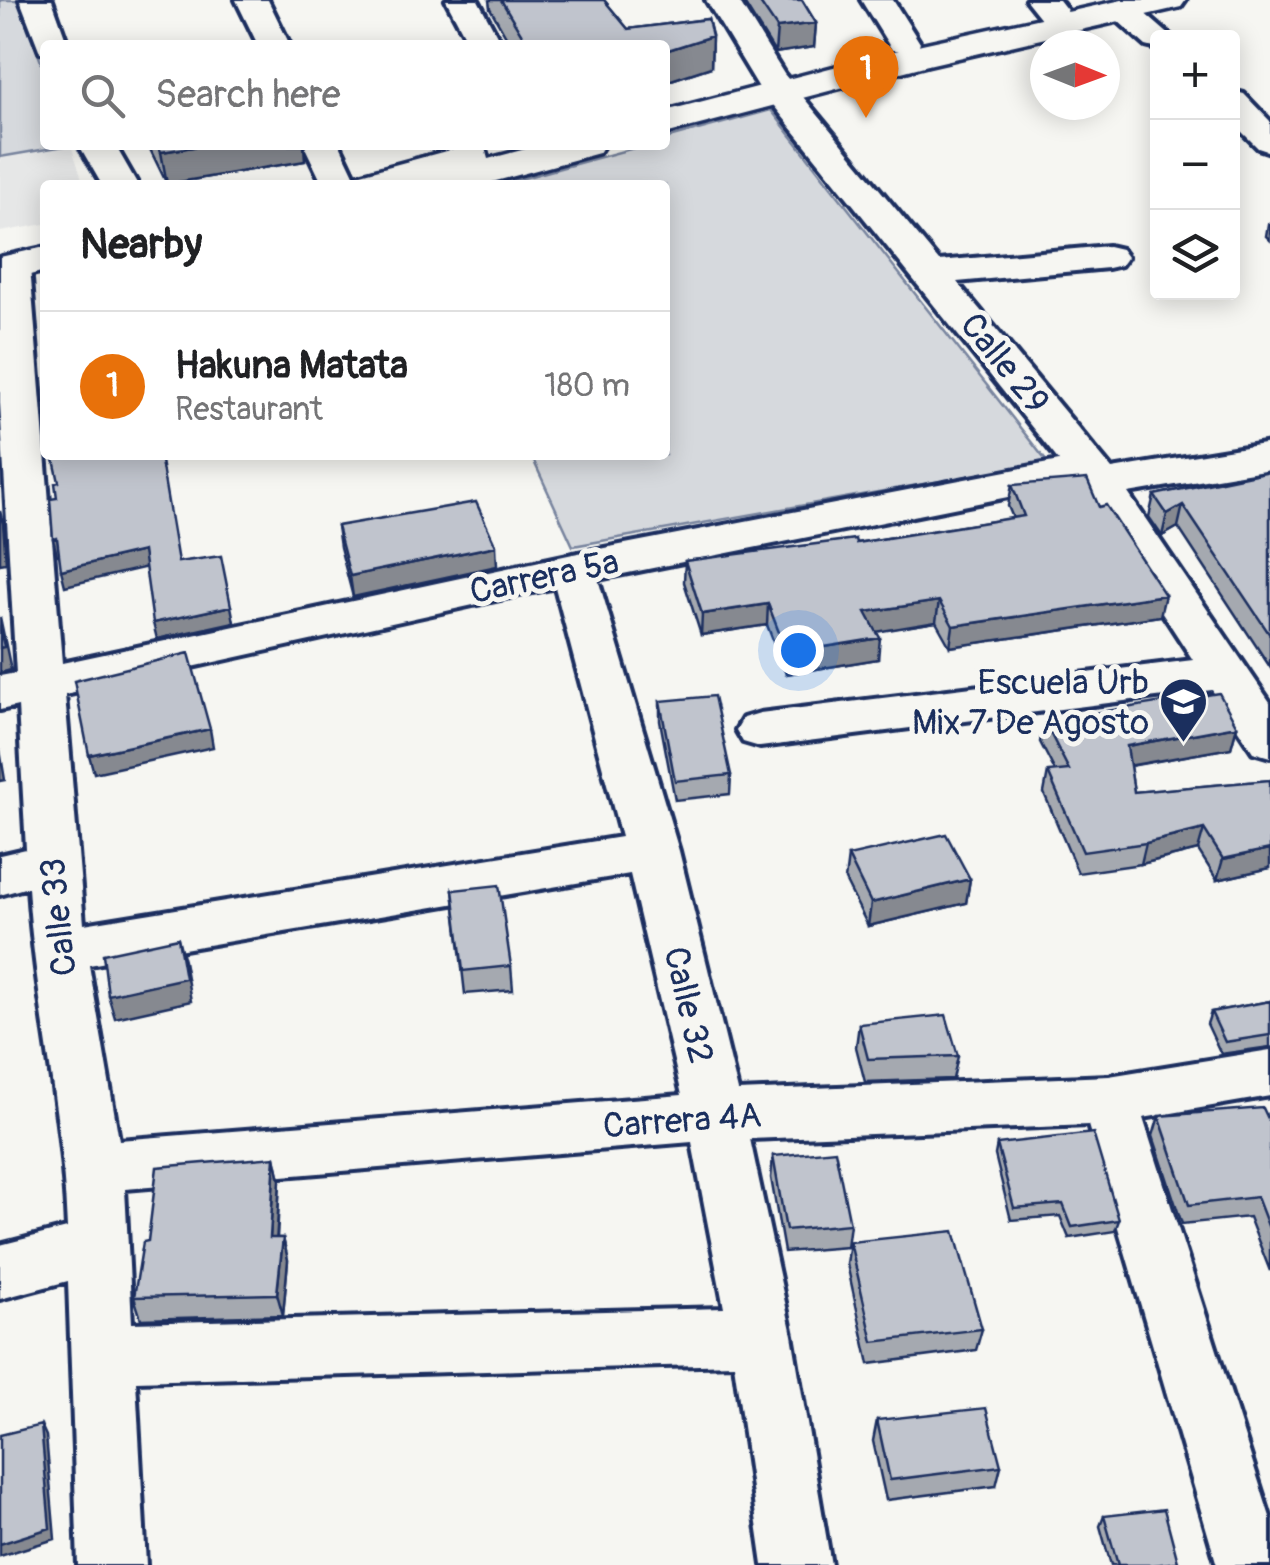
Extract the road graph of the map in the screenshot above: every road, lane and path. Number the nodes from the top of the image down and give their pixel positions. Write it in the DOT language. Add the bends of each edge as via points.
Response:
graph roads {
  1 [pos="36,0"];
  2 [pos="252,0"];
  3 [pos="462,0"];
  4 [pos="722,0"];
  5 [pos="877,0"];
  6 [pos="1169,0"];
  7 [pos="1060,8"];
  8 [pos="1124,12"];
  9 [pos="1150,32"];
  10 [pos="50,40"];
  11 [pos="272,40"];
  12 [pos="483,40"];
  13 [pos="904,43"];
  14 [pos="1270,82"];
  15 [pos="776,85"];
  16 [pos="1240,91"];
  17 [pos="670,105"];
  18 [pos="1240,109"];
  19 [pos="670,122"];
  20 [pos="1270,141"];
  21 [pos="100,150"];
  22 [pos="324,150"];
  23 [pos="494,150"];
  24 [pos="566,150"];
  25 [pos="117,180"];
  26 [pos="339,180"];
  27 [pos="383,180"];
  28 [pos="455,180"];
  29 [pos="1108,257"];
  30 [pos="933,273"];
  31 [pos="19,274"];
  32 [pos="1270,456"];
  33 [pos="1095,476"];
  34 [pos="574,569"];
  35 [pos="1225,672"];
  36 [pos="20,688"];
  37 [pos="760,730"];
  38 [pos="1270,740"];
  39 [pos="652,851"];
  40 [pos="52,862"];
  41 [pos="0,875"];
  42 [pos="58,949"];
  43 [pos="1270,1073"];
  44 [pos="1109,1100"];
  45 [pos="716,1116"];
  46 [pos="94,1168"];
  47 [pos="96,1246"];
  48 [pos="0,1272"];
  49 [pos="761,1335"];
  50 [pos="101,1353"];
  51 [pos="112,1565"];
  52 [pos="796,1565"];
  53 [pos="1251,1565"];
  1 -- 10 [label="street"];
  2 -- 11 [label="street"];
  3 -- 12 [label="street"];
  4 -- 15 [label="street, Calle 29"];
  5 -- 13 [label="street"];
  6 -- 8 [label="main road"];
  7 -- 8 [label="main road"];
  7 -- 13 [label="main road"];
  7 -- 15 [label="main road"];
  8 -- 9 [label="street"];
  13 -- 15 [label="main road"];
  14 -- 16 [label="street"];
  15 -- 17 [label="main road"];
  15 -- 19 [label="main road"];
  15 -- 30 [label="street, Calle 29"];
  18 -- 20 [label="street"];
  21 -- 25 [label="street"];
  22 -- 26 [label="street"];
  23 -- 27 [label="main road"];
  24 -- 28 [label="main road"];
  29 -- 30 [label="street"];
  30 -- 33 [label="street, Calle 29"];
  31 -- 36 [label="street, Calle 33"];
  32 -- 33 [label="street"];
  33 -- 34 [label="street, Carrera 5a"];
  33 -- 35 [label="street, Calle 29"];
  34 -- 36 [label="street, Carrera 5a"];
  34 -- 39 [label="street, Calle 32"];
  35 -- 37 [label="street"];
  35 -- 38 [label="street, Calle 29"];
  36 -- 40 [label="street, Calle 33"];
  39 -- 42 [label="street"];
  39 -- 45 [label="street, Calle 32"];
  40 -- 41 [label="street"];
  40 -- 42 [label="street, Calle 33"];
  42 -- 46 [label="street, Calle 33"];
  43 -- 44 [label="street, Carrera 4A"];
  44 -- 45 [label="street, Carrera 4A"];
  44 -- 53 [label="street"];
  45 -- 46 [label="street, Carrera 4A"];
  45 -- 49 [label="street, Calle 32"];
  46 -- 47 [label="street, Calle 33"];
  47 -- 48 [label="street"];
  47 -- 50 [label="street, Calle 33"];
  49 -- 50 [label="street"];
  49 -- 52 [label="street, Calle 32"];
  50 -- 51 [label="street, Calle 33"];
}
